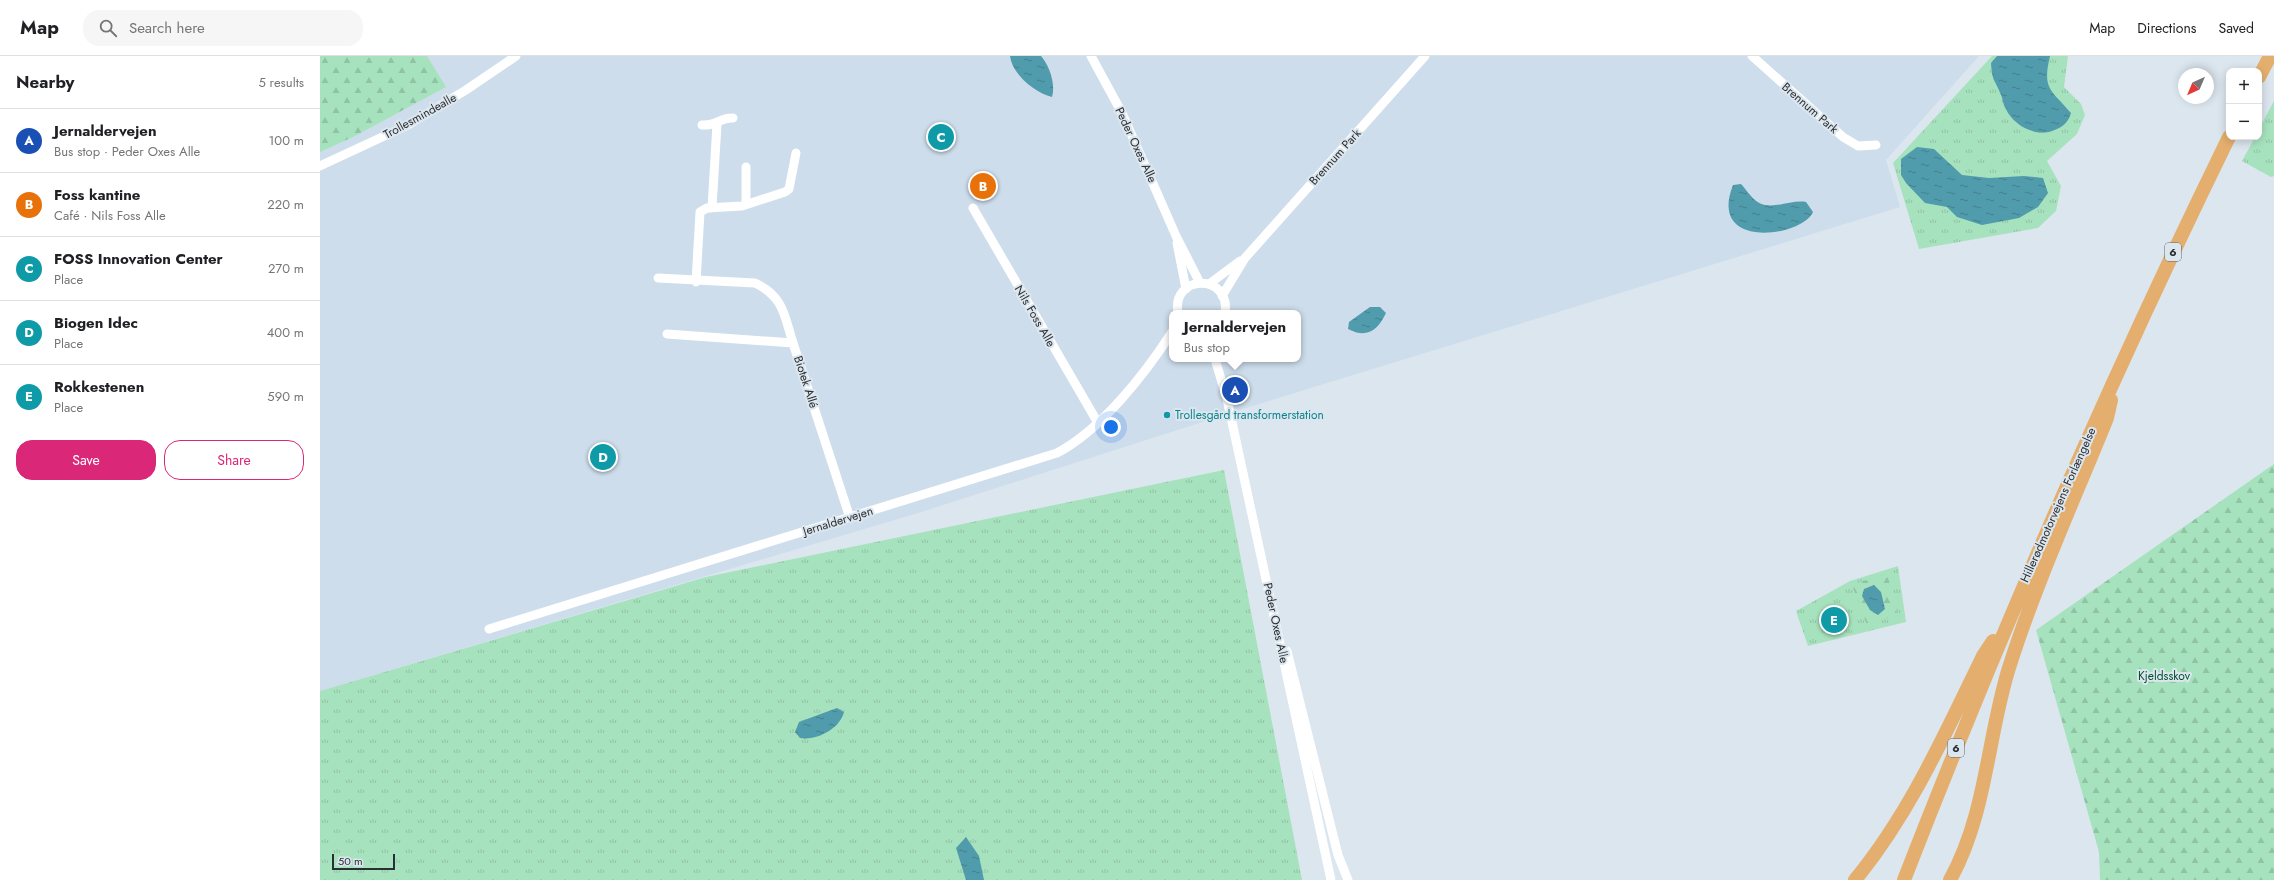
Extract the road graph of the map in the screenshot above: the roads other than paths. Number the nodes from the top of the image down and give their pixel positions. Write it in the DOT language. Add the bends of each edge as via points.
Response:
graph roads {
  1 [pos="516,56"];
  2 [pos="1091,56"];
  3 [pos="1425,56"];
  4 [pos="1752,56"];
  5 [pos="2262,56"];
  6 [pos="2270,56"];
  7 [pos="2259,68"];
  8 [pos="2262,71"];
  9 [pos="733,118"];
  10 [pos="717,124"];
  11 [pos="702,125"];
  12 [pos="2228,140"];
  13 [pos="1876,145"];
  14 [pos="796,153"];
  15 [pos="320,166"];
  16 [pos="746,168"];
  17 [pos="746,204"];
  18 [pos="712,208"];
  19 [pos="973,208"];
  20 [pos="1176,236"];
  21 [pos="1245,258"];
  22 [pos="658,278"];
  23 [pos="696,282"];
  24 [pos="1205,284"];
  25 [pos="1186,288"];
  26 [pos="1222,296"];
  27 [pos="1178,310"];
  28 [pos="1225,310"];
  29 [pos="667,334"];
  30 [pos="1169,337"];
  31 [pos="793,343"];
  32 [pos="1169,347"];
  33 [pos="1154,360"];
  34 [pos="1217,362"];
  35 [pos="2119,369"];
  36 [pos="1098,423"];
  37 [pos="850,518"];
  38 [pos="1273,608"];
  39 [pos="2009,618"];
  40 [pos="489,629"];
  41 [pos="1867,865"];
  42 [pos="1331,880"];
  43 [pos="1348,880"];
  44 [pos="1851,880"];
  45 [pos="1855,880"];
  46 [pos="1904,880"];
  47 [pos="1950,880"];
  1 -- 15 [label="street, Trollesmindealle" via="408,125"];
  2 -- 20 [label="street, Peder Oxes Alle" via="1122,113"];
  3 -- 21 [label="street, Brennum Park"];
  4 -- 13 [label="street, Brennum Park" via="1843,138 1858,146"];
  5 -- 7 [label="highway"];
  6 -- 8 [label="highway"];
  9 -- 10 [label="street" via="725,117"];
  10 -- 11 [label="street"];
  10 -- 18 [label="street"];
  12 -- 35 [label="highway, Hillerødmotorvejens Forlængelse / 6"];
  14 -- 17 [label="street" via="789,188 785,192"];
  16 -- 17 [label="street"];
  17 -- 18 [label="street"];
  18 -- 23 [label="street" via="702,210 699,215"];
  19 -- 36 [label="street, Nils Foss Alle"];
  20 -- 24 [label="street, Peder Oxes Alle"];
  20 -- 25 [label="street, Peder Oxes Alle"];
  21 -- 24 [label="street, Brennum Park"];
  21 -- 26 [label="street, Brennum Park"];
  22 -- 23 [label="street"];
  23 -- 31 [label="street" via="755,283 766,289 780,303"];
  24 -- 25 [label="street, Brennum Park"];
  24 -- 26 [label="street"];
  25 -- 27 [label="street" via="1179,299"];
  26 -- 28 [label="street"];
  29 -- 31 [label="street, Biotek Allé"];
  30 -- 33 [label="street, Jernaldervejen"];
  31 -- 37 [label="street, Biotek Allé"];
  32 -- 33 [label="street, Jernaldervejen"];
  33 -- 36 [label="street, Jernaldervejen"];
  34 -- 38 [label="street, Peder Oxes Alle"];
  35 -- 39 [label="highway, Hillerødmotorvejens Forlængelse / 6"];
  35 -- 47 [label="highway" via="2107,418 2032,602 2008,673 1979,807 1967,843"];
  36 -- 37 [label="street, Jernaldervejen" via="1072,445 1057,453"];
  37 -- 40 [label="street, Jernaldervejen"];
  38 -- 42 [label="street, Peder Oxes Alle"];
  38 -- 43 [label="street" via="1294,670 1338,855"];
  39 -- 41 [label="highway" via="1983,656 1918,787"];
  39 -- 46 [label="highway, Hillerødmotorvejens Forlængelse / 6"];
  41 -- 44 [label="street"];
  41 -- 45 [label="highway"];
}
